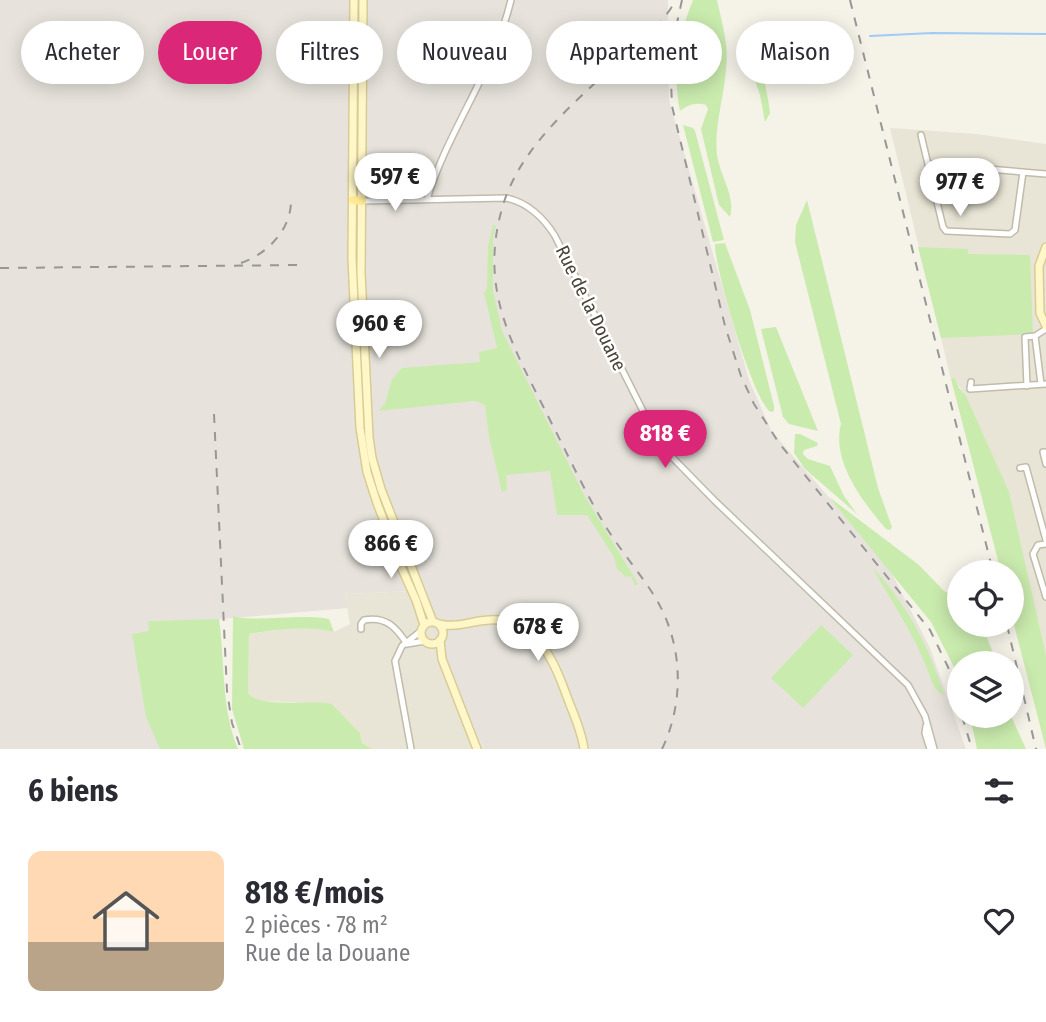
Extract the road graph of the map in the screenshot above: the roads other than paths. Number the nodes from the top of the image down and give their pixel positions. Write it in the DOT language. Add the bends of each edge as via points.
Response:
graph roads {
  1 [pos="354,0"];
  2 [pos="363,0"];
  3 [pos="511,0"];
  4 [pos="921,135"];
  5 [pos="929,164"];
  6 [pos="1023,172"];
  7 [pos="1046,174"];
  8 [pos="427,199"];
  9 [pos="357,201"];
  10 [pos="1046,247"];
  11 [pos="1043,258"];
  12 [pos="1046,328"];
  13 [pos="1035,336"];
  14 [pos="971,382"];
  15 [pos="1044,384"];
  16 [pos="1027,386"];
  17 [pos="1046,452"];
  18 [pos="1046,464"];
  19 [pos="1020,468"];
  20 [pos="1046,542"];
  21 [pos="1046,597"];
  22 [pos="436,623"];
  23 [pos="452,626"];
  24 [pos="361,628"];
  25 [pos="422,628"];
  26 [pos="441,638"];
  27 [pos="428,642"];
  28 [pos="407,643"];
  29 [pos="442,659"];
  30 [pos="408,691"];
  31 [pos="401,694"];
  32 [pos="411,749"];
  33 [pos="477,749"];
  34 [pos="584,749"];
  35 [pos="932,749"];
  1 -- 9 [label="main road"];
  2 -- 9 [label="main road"];
  3 -- 8 [label="street" via="495,49"];
  4 -- 5 [label="street"];
  5 -- 6 [label="street"];
  5 -- 6 [label="street" via="946,231 1010,234 1015,230"];
  6 -- 7 [label="street"];
  8 -- 9 [label="street, Rue de la Douane"];
  8 -- 35 [label="street, Rue de la Douane" via="510,199 546,223 666,451 908,685 918,699"];
  9 -- 22 [label="main road" via="372,458 398,535"];
  9 -- 25 [label="main road" via="352,258 363,454"];
  10 -- 11 [label="main road"];
  11 -- 12 [label="main road" via="1038,265 1040,312"];
  12 -- 13 [label="street"];
  13 -- 15 [label="street"];
  13 -- 16 [label="street" via="1025,337"];
  14 -- 16 [label="street" via="970,389"];
  15 -- 16 [label="street"];
  17 -- 18 [label="street"];
  19 -- 20 [label="street" via="1026,467"];
  20 -- 21 [label="street" via="1033,554"];
  22 -- 23 [label="main road"];
  22 -- 25 [label="main road"];
  22 -- 26 [label="main road" via="443,630"];
  23 -- 26 [label="main road"];
  23 -- 34 [label="main road" via="486,619 509,622 537,639 556,668"];
  24 -- 28 [label="street" via="364,620 381,620 397,629"];
  25 -- 27 [label="main road"];
  25 -- 28 [label="street"];
  26 -- 27 [label="main road"];
  26 -- 29 [label="main road"];
  27 -- 28 [label="street"];
  27 -- 29 [label="main road"];
  28 -- 31 [label="street" via="395,661"];
  29 -- 33 [label="main road"];
  30 -- 31 [label="street"];
  31 -- 32 [label="street"];
}
